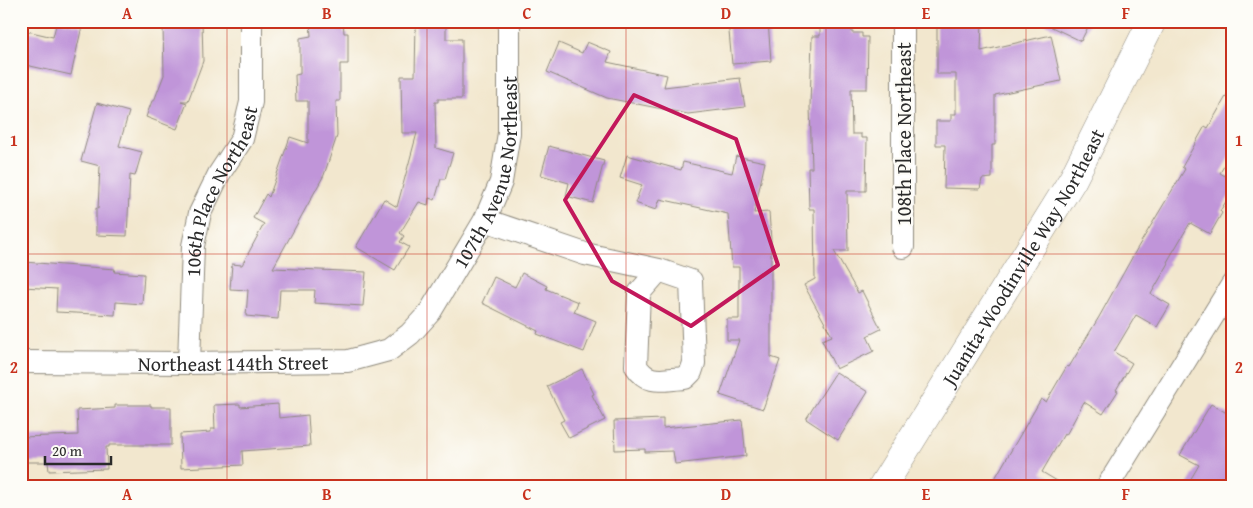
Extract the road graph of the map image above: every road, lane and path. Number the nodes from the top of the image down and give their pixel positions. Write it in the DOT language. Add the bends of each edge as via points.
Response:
graph roads {
  1 [pos="251,21"];
  2 [pos="509,21"];
  3 [pos="903,21"];
  4 [pos="1152,21"];
  5 [pos="485,220"];
  6 [pos="903,247"];
  7 [pos="659,270"];
  8 [pos="1232,285"];
  9 [pos="430,312"];
  10 [pos="21,362"];
  11 [pos="189,364"];
  12 [pos="882,487"];
  13 [pos="1107,487"];
  1 -- 11 [label="street, 106th Place Northeast" via="251,102 242,139 219,174 200,213 193,246"];
  2 -- 5 [label="street, 107th Avenue Northeast" via="509,133 501,182"];
  3 -- 6 [label="street, 108th Place Northeast"];
  4 -- 12 [label="main road, Juanita-Woodinville Way Northeast" via="1073,179"];
  5 -- 7 [label="street" via="585,254"];
  5 -- 9 [label="street, 107th Avenue Northeast"];
  7 -- 7 [label="street" via="639,293 636,366 642,376 650,380 685,378 694,363 691,281"];
  8 -- 13 [label="street"];
  9 -- 11 [label="street, Northeast 144th Street" via="410,334 389,350 348,360"];
  10 -- 11 [label="street, Northeast 144th Street"];
}
